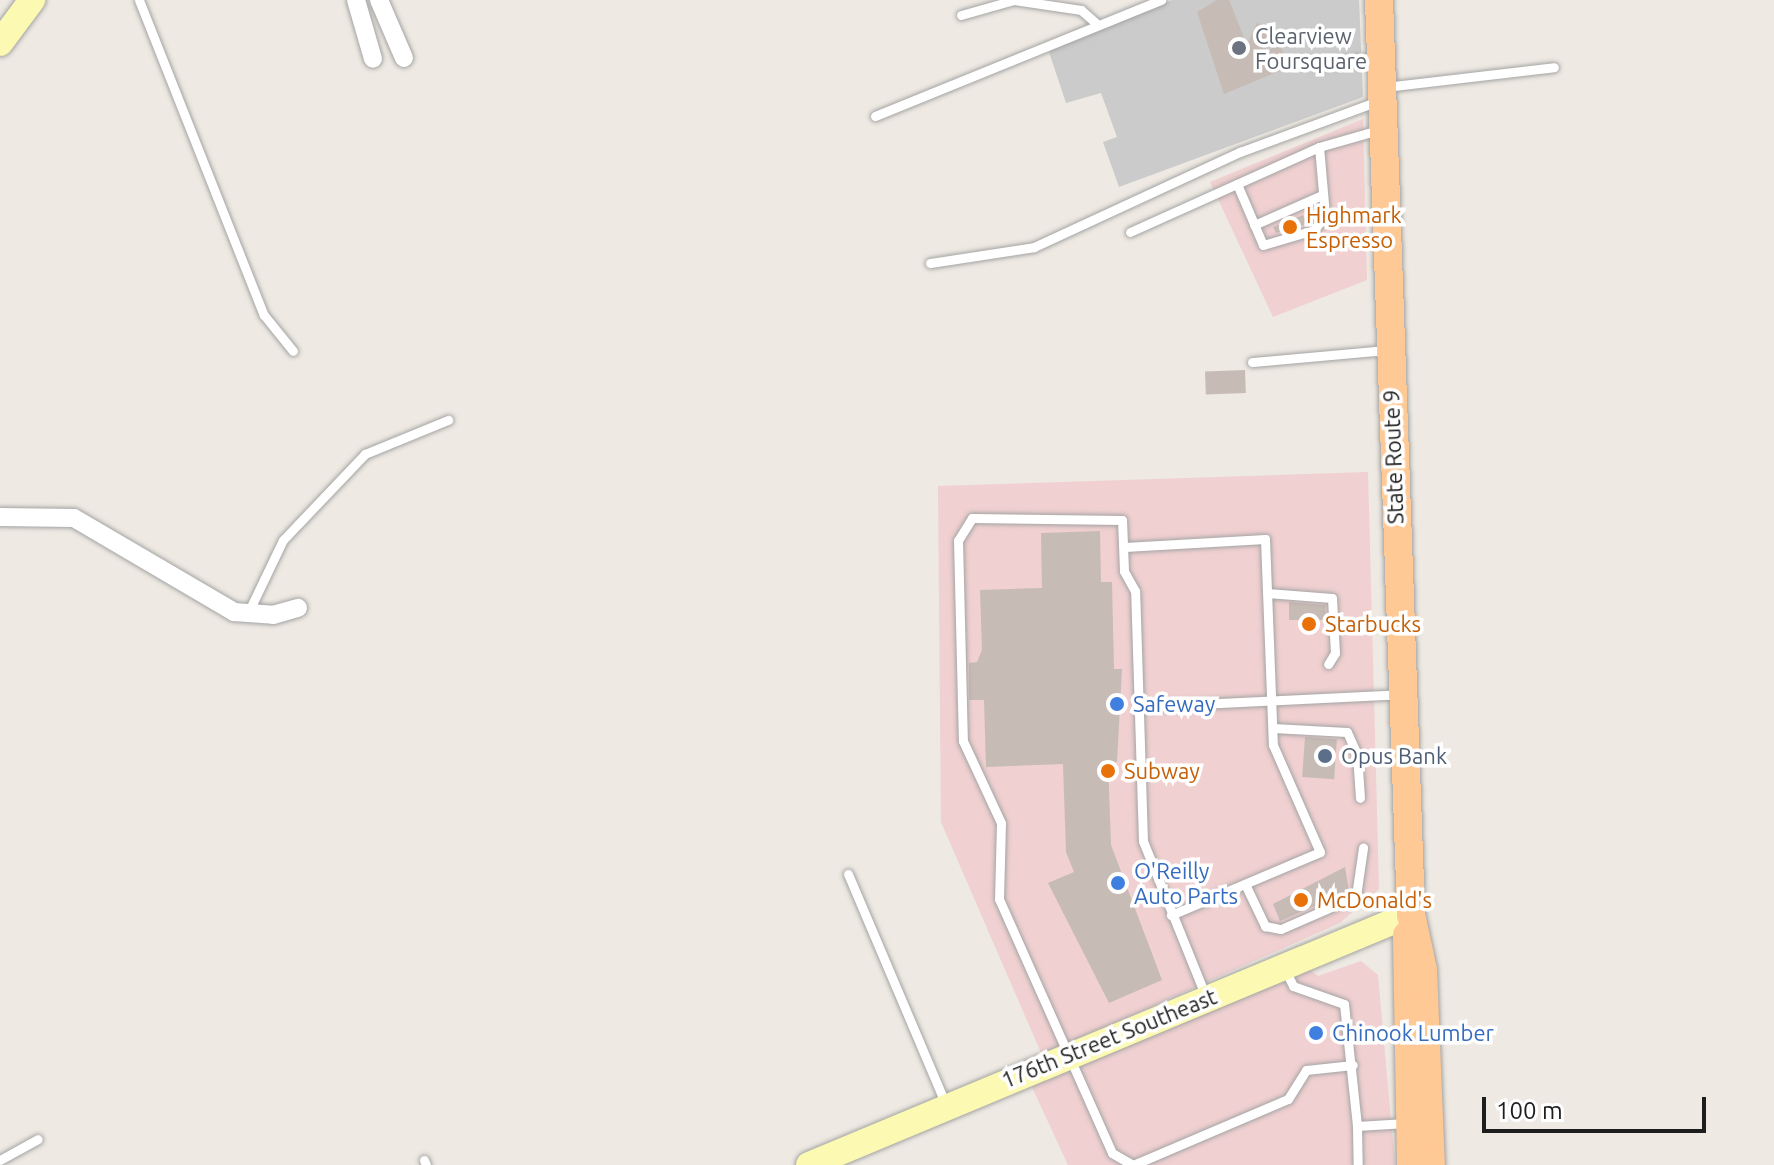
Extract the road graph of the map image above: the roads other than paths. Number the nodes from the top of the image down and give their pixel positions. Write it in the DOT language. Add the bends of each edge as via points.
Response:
graph roads {
  1 [pos="32,0"];
  2 [pos="139,0"];
  3 [pos="356,0"];
  4 [pos="379,0"];
  5 [pos="1161,0"];
  6 [pos="1379,0"];
  7 [pos="961,15"];
  8 [pos="1097,24"];
  9 [pos="0,43"];
  10 [pos="1380,56"];
  11 [pos="404,58"];
  12 [pos="373,59"];
  13 [pos="1318,65"];
  14 [pos="1554,67"];
  15 [pos="1382,94"];
  16 [pos="875,116"];
  17 [pos="1383,129"];
  18 [pos="1319,147"];
  19 [pos="1237,184"];
  20 [pos="1322,195"];
  21 [pos="1254,225"];
  22 [pos="1130,232"];
  23 [pos="930,263"];
  24 [pos="1389,350"];
  25 [pos="293,351"];
  26 [pos="1252,362"];
  27 [pos="448,420"];
  28 [pos="0,517"];
  29 [pos="1125,547"];
  30 [pos="1267,593"];
  31 [pos="298,608"];
  32 [pos="247,615"];
  33 [pos="1328,664"];
  34 [pos="1403,694"];
  35 [pos="1273,700"];
  36 [pos="1138,707"];
  37 [pos="1273,728"];
  38 [pos="1360,798"];
  39 [pos="1363,848"];
  40 [pos="848,874"];
  41 [pos="1245,884"];
  42 [pos="1411,914"];
  43 [pos="1171,915"];
  44 [pos="1284,966"];
  45 [pos="1206,997"];
  46 [pos="1069,1052"];
  47 [pos="1353,1065"];
  48 [pos="946,1105"];
  49 [pos="1409,1122"];
  50 [pos="1357,1126"];
  51 [pos="38,1139"];
  52 [pos="0,1160"];
  53 [pos="809,1165"];
  54 [pos="1358,1165"];
  55 [pos="1411,1165"];
  56 [pos="1431,1165"];
  1 -- 9 [label="street"];
  2 -- 25 [label="lane" via="264,315"];
  3 -- 12 [label="street"];
  4 -- 11 [label="street"];
  5 -- 8 [label="lane"];
  6 -- 10 [label="main road, State Route 9"];
  7 -- 8 [label="lane" via="1014,0 1081,10"];
  8 -- 16 [label="lane"];
  10 -- 13 [label="lane"];
  10 -- 15 [label="main road, State Route 9"];
  14 -- 15 [label="lane"];
  15 -- 17 [label="main road, State Route 9"];
  15 -- 23 [label="lane" via="1240,152 1034,247"];
  17 -- 18 [label="lane"];
  17 -- 24 [label="main road, State Route 9"];
  18 -- 19 [label="lane"];
  18 -- 20 [label="lane"];
  19 -- 21 [label="lane"];
  19 -- 22 [label="lane"];
  20 -- 21 [label="lane"];
  20 -- 21 [label="lane" via="1325,215 1314,230 1274,246 1263,245"];
  24 -- 26 [label="lane"];
  24 -- 34 [label="main road, State Route 9"];
  27 -- 32 [label="lane" via="365,454 283,540"];
  28 -- 32 [label="street" via="74,518 207,601"];
  29 -- 30 [label="lane" via="1265,539"];
  29 -- 36 [label="lane" via="1124,571 1135,591"];
  29 -- 46 [label="lane" via="1118,514 972,518 958,540 963,741 1001,823 999,899"];
  30 -- 33 [label="lane" via="1332,598 1335,653"];
  30 -- 35 [label="lane"];
  31 -- 32 [label="street"];
  34 -- 35 [label="lane"];
  34 -- 42 [label="main road, State Route 9"];
  35 -- 36 [label="lane"];
  35 -- 37 [label="lane"];
  36 -- 43 [label="lane" via="1143,841"];
  37 -- 38 [label="lane" via="1347,732 1357,754"];
  37 -- 41 [label="lane" via="1276,759 1320,852"];
  39 -- 41 [label="lane" via="1356,896 1281,929 1265,926"];
  40 -- 48 [label="lane"];
  41 -- 43 [label="lane"];
  42 -- 44 [label="street, 176th Street Southeast"];
  42 -- 49 [label="main road, State Route 9" via="1403,963"];
  42 -- 56 [label="main road, State Route 9" via="1423,970"];
  43 -- 45 [label="lane"];
  44 -- 45 [label="street, 176th Street Southeast"];
  44 -- 47 [label="lane" via="1293,986 1344,1004"];
  45 -- 46 [label="street, 176th Street Southeast"];
  46 -- 47 [label="lane" via="1112,1153 1133,1165 1288,1099 1306,1070"];
  46 -- 48 [label="street, 176th Street Southeast"];
  47 -- 50 [label="lane"];
  48 -- 53 [label="street, 176th Street Southeast"];
  49 -- 50 [label="lane"];
  49 -- 55 [label="main road, State Route 9"];
  50 -- 54 [label="lane"];
  51 -- 52 [label="lane"];
}
